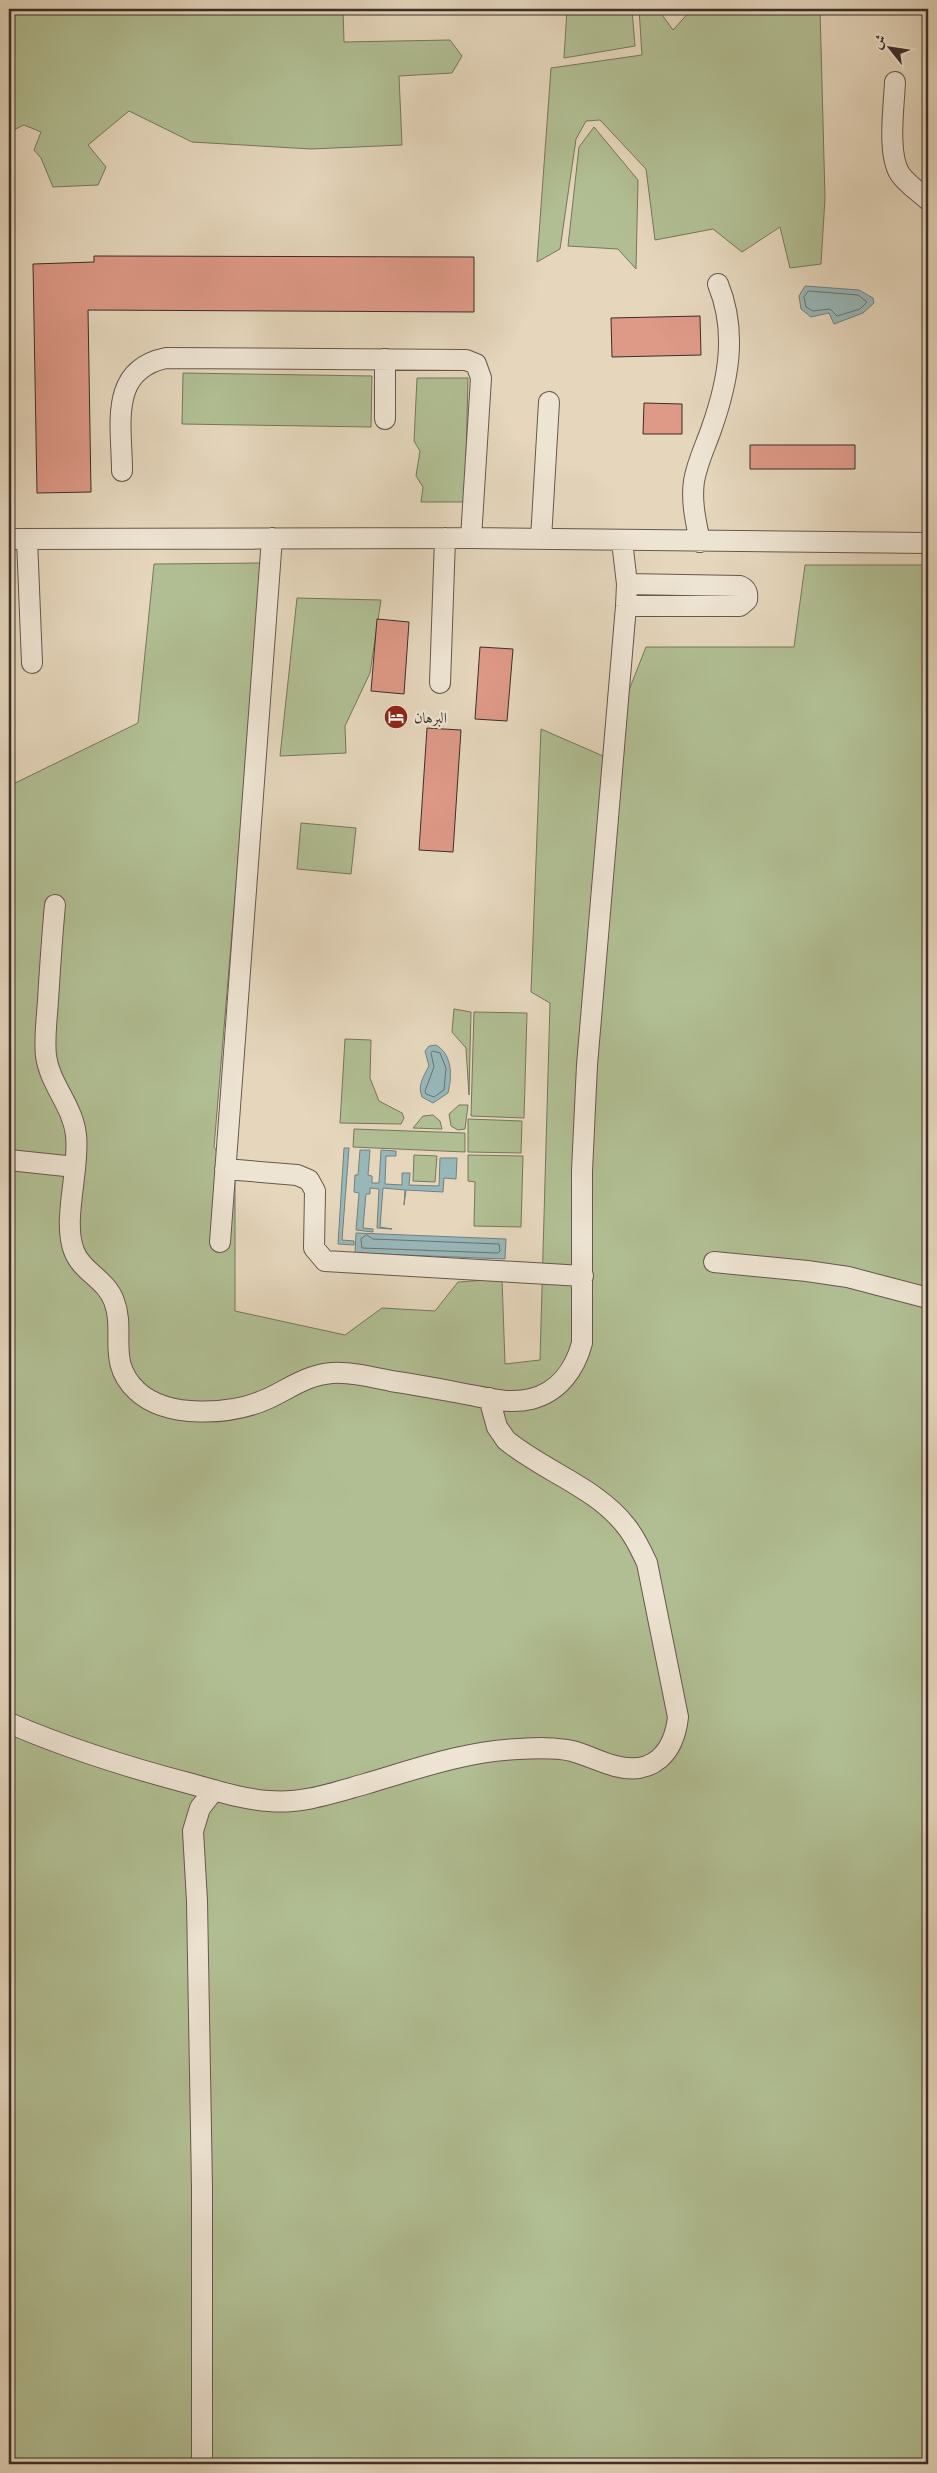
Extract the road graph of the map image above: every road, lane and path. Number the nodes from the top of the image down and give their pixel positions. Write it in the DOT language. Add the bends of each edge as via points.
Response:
graph roads {
  1 [pos="895,82"];
  2 [pos="928,200"];
  3 [pos="718,284"];
  4 [pos="385,359"];
  5 [pos="548,402"];
  6 [pos="385,419"];
  7 [pos="122,470"];
  8 [pos="272,538"];
  9 [pos="445,538"];
  10 [pos="472,538"];
  11 [pos="18,539"];
  12 [pos="542,539"];
  13 [pos="622,540"];
  14 [pos="700,542"];
  15 [pos="928,543"];
  16 [pos="627,584"];
  17 [pos="626,606"];
  18 [pos="32,663"];
  19 [pos="440,683"];
  20 [pos="54,905"];
  21 [pos="9,1160"];
  22 [pos="75,1167"];
  23 [pos="225,1169"];
  24 [pos="220,1242"];
  25 [pos="714,1262"];
  26 [pos="583,1276"];
  27 [pos="928,1298"];
  28 [pos="489,1398"];
  29 [pos="9,1723"];
  30 [pos="214,1790"];
  31 [pos="202,2464"];
  1 -- 2 [label="lane" via="896,167 906,182"];
  3 -- 14 [label="lane" via="729,314 730,346 718,409 694,482"];
  4 -- 6 [label="lane"];
  4 -- 7 [label="lane" via="166,358 153,361 140,368 124,390"];
  4 -- 10 [label="lane" via="466,360 479,368"];
  5 -- 12 [label="lane"];
  8 -- 9 [label="lane"];
  8 -- 11 [label="lane"];
  8 -- 23 [label="lane"];
  9 -- 10 [label="lane"];
  9 -- 19 [label="lane"];
  10 -- 12 [label="lane"];
  11 -- 18 [label="lane"];
  12 -- 13 [label="lane"];
  13 -- 14 [label="lane"];
  13 -- 16 [label="lane"];
  14 -- 15 [label="lane"];
  16 -- 17 [label="lane"];
  16 -- 17 [label="lane" via="740,586 748,596 740,606"];
  17 -- 26 [label="lane" via="587,1065 582,1170"];
  20 -- 22 [label="lane" via="46,1056 73,1120"];
  21 -- 22 [label="lane"];
  22 -- 28 [label="lane" via="70,1231 73,1250 102,1281 114,1300 122,1370 135,1390 155,1403 196,1410 231,1410 267,1399 305,1379 343,1373"];
  23 -- 24 [label="lane"];
  23 -- 26 [label="lane" via="297,1175 308,1180 315,1191 314,1248 325,1261"];
  25 -- 27 [label="lane" via="848,1277"];
  26 -- 28 [label="lane" via="582,1343 571,1371 560,1383 534,1398 519,1401"];
  28 -- 30 [label="lane" via="497,1427 506,1440 610,1509 638,1543 653,1584 678,1717 670,1748 645,1767 629,1768 570,1751 540,1748 481,1752 321,1797 296,1801 253,1800"];
  29 -- 30 [label="lane" via="89,1754"];
  30 -- 31 [label="lane" via="200,1808 193,1831 202,2168"];
}
